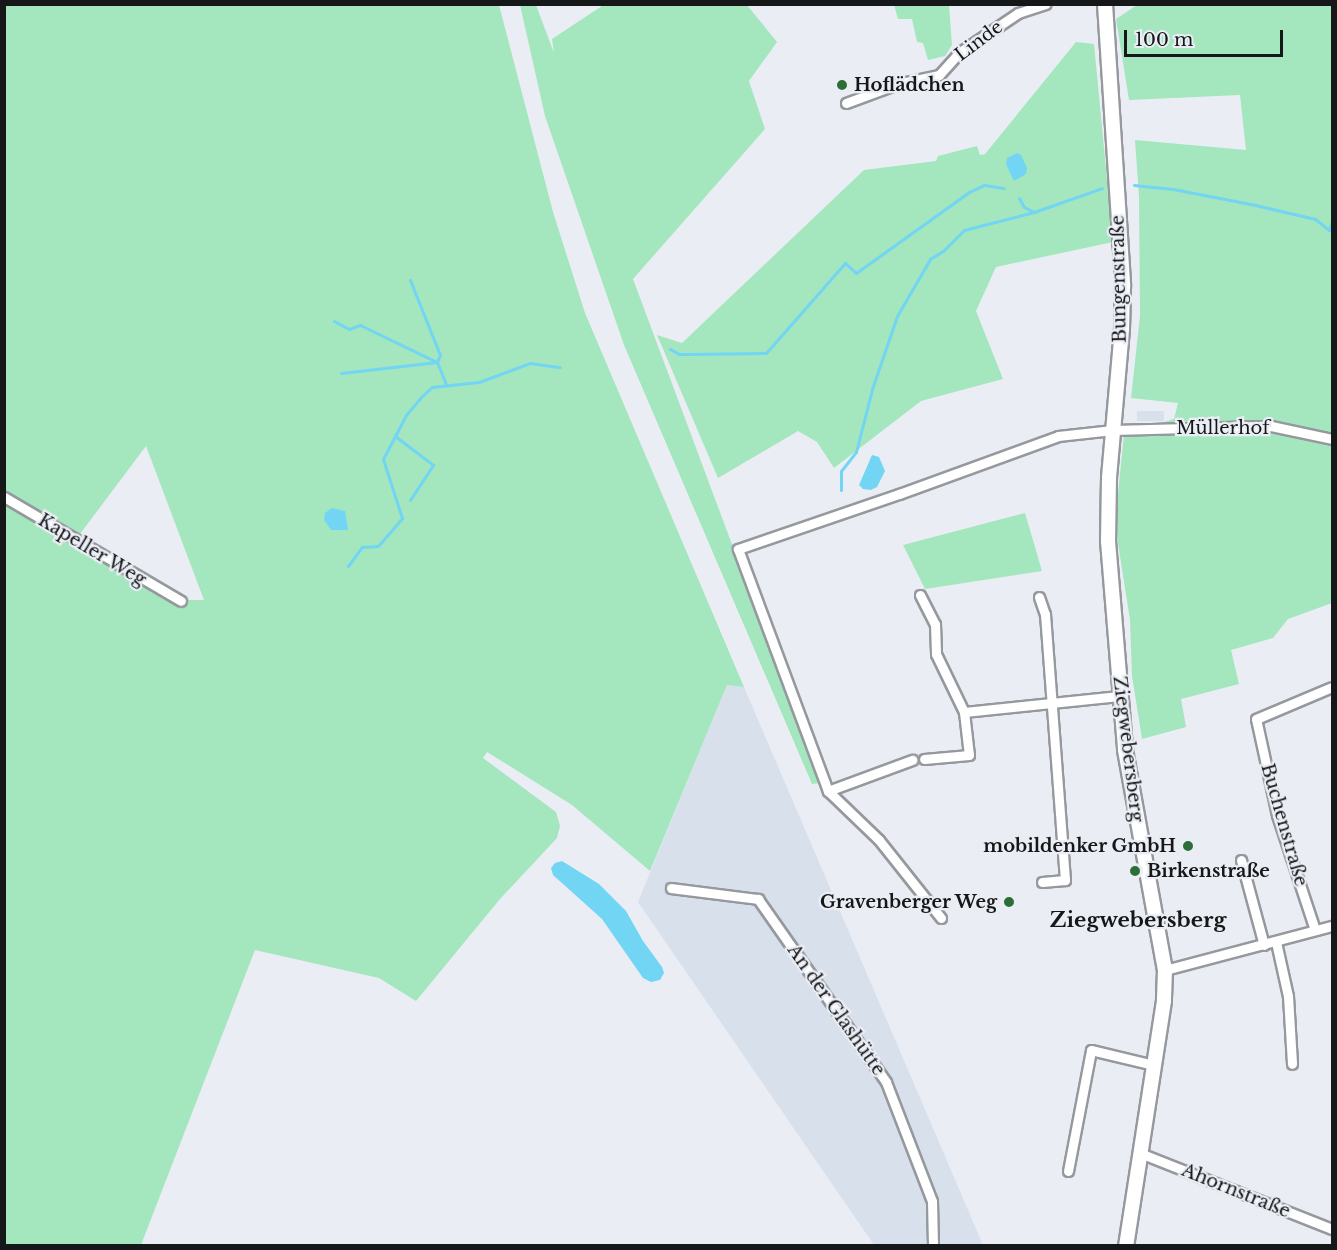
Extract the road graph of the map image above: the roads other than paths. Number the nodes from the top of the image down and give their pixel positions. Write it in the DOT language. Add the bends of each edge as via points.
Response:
graph roads {
  1 [pos="1046,4"];
  2 [pos="1105,4"];
  3 [pos="846,103"];
  4 [pos="1113,430"];
  5 [pos="1332,439"];
  6 [pos="4,497"];
  7 [pos="920,595"];
  8 [pos="1039,597"];
  9 [pos="181,601"];
  10 [pos="1332,687"];
  11 [pos="1119,696"];
  12 [pos="1052,703"];
  13 [pos="964,712"];
  14 [pos="924,759"];
  15 [pos="912,760"];
  16 [pos="828,791"];
  17 [pos="1241,860"];
  18 [pos="1042,882"];
  19 [pos="671,888"];
  20 [pos="942,918"];
  21 [pos="1332,926"];
  22 [pos="1316,930"];
  23 [pos="1276,942"];
  24 [pos="1264,945"];
  25 [pos="1165,970"];
  26 [pos="1292,1064"];
  27 [pos="1154,1065"];
  28 [pos="1140,1153"];
  29 [pos="1068,1171"];
  30 [pos="1129,1219"];
  31 [pos="1332,1229"];
  32 [pos="933,1245"];
  33 [pos="1119,1245"];
  34 [pos="1125,1245"];
  1 -- 3 [label="street, Linde" via="1018,13 960,52 939,75 897,84"];
  2 -- 4 [label="main road, Bungenstraße" via="1123,286"];
  4 -- 5 [label="street, Müllerhof" via="1271,426"];
  4 -- 11 [label="main road, Ziegwebersberg" via="1108,541"];
  4 -- 16 [label="street" via="1058,436 738,549"];
  6 -- 9 [label="street, Kapeller Weg"];
  7 -- 13 [label="street" via="935,624 936,654"];
  8 -- 12 [label="street" via="1045,614"];
  10 -- 22 [label="street, Buchenstraße" via="1256,719 1277,815"];
  11 -- 12 [label="street"];
  11 -- 25 [label="main road, Ziegwebersberg" via="1125,750"];
  12 -- 13 [label="street"];
  12 -- 18 [label="street" via="1065,880"];
  13 -- 14 [label="street" via="969,755"];
  15 -- 16 [label="street"];
  16 -- 20 [label="street" via="879,840"];
  17 -- 24 [label="street"];
  19 -- 32 [label="street, An der Glashütte" via="758,898 886,1082 932,1201"];
  21 -- 22 [label="street"];
  22 -- 23 [label="street"];
  23 -- 24 [label="street"];
  23 -- 26 [label="street" via="1287,996"];
  24 -- 25 [label="street"];
  25 -- 27 [label="main road, Ziegwebersberg"];
  27 -- 28 [label="main road, Ziegwebersberg"];
  27 -- 29 [label="street" via="1091,1050"];
  28 -- 30 [label="main road, Ziegwebersberg"];
  28 -- 31 [label="street, Ahornstraße"];
  30 -- 33 [label="main road"];
  30 -- 34 [label="main road, Ziegwebersberg"];
}
